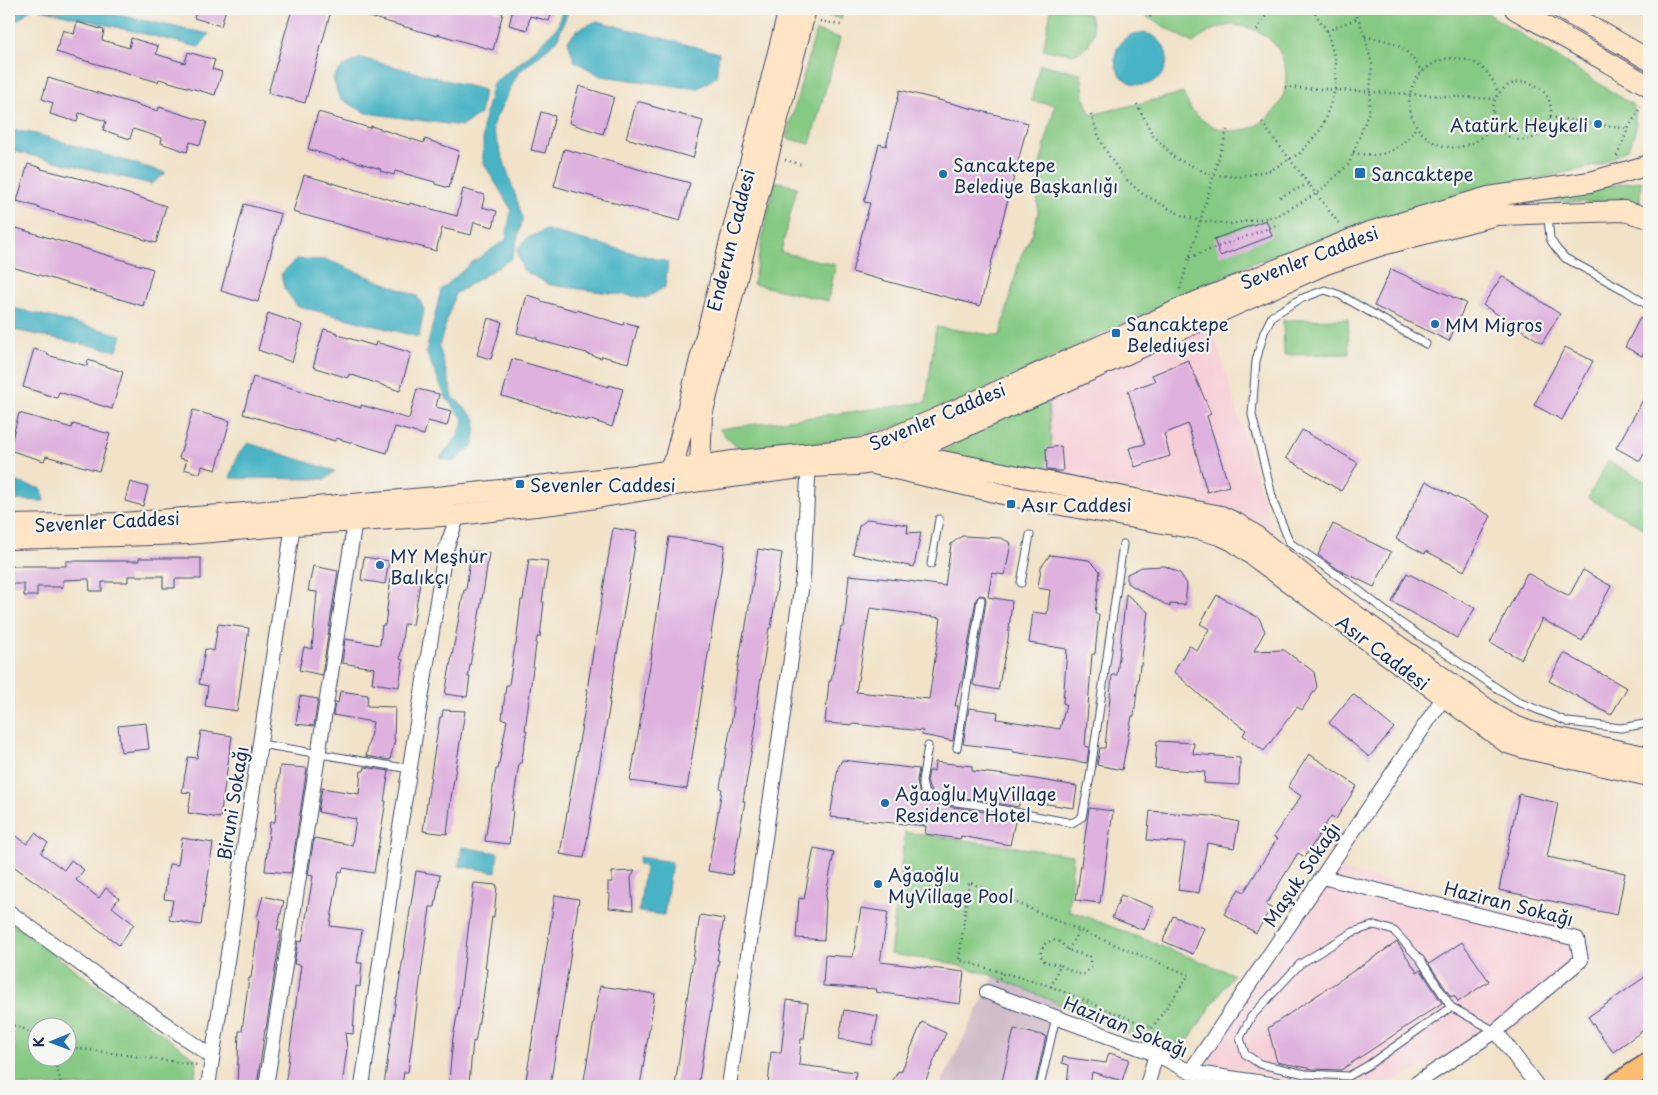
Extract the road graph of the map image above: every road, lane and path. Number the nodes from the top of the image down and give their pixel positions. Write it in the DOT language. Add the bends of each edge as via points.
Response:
graph roads {
  1 [pos="1157,9"];
  2 [pos="1270,9"];
  3 [pos="1312,9"];
  4 [pos="1353,9"];
  5 [pos="1515,9"];
  6 [pos="1561,9"];
  7 [pos="800,12"];
  8 [pos="1150,17"];
  9 [pos="1358,18"];
  10 [pos="841,25"];
  11 [pos="1257,30"];
  12 [pos="1327,31"];
  13 [pos="1365,37"];
  14 [pos="1649,60"];
  15 [pos="1422,72"];
  16 [pos="1649,86"];
  17 [pos="1285,87"];
  18 [pos="1335,90"];
  19 [pos="1371,92"];
  20 [pos="1410,94"];
  21 [pos="1498,94"];
  22 [pos="1495,99"];
  23 [pos="1137,104"];
  24 [pos="1642,106"];
  25 [pos="1091,115"];
  26 [pos="1493,117"];
  27 [pos="1550,117"];
  28 [pos="1262,123"];
  29 [pos="1495,123"];
  30 [pos="1416,126"];
  31 [pos="1628,129"];
  32 [pos="1227,130"];
  33 [pos="1467,130"];
  34 [pos="1353,153"];
  35 [pos="1290,159"];
  36 [pos="1616,159"];
  37 [pos="1649,165"];
  38 [pos="1214,175"];
  39 [pos="1308,183"];
  40 [pos="1316,194"];
  41 [pos="1280,198"];
  42 [pos="1547,213"];
  43 [pos="1649,218"];
  44 [pos="1201,220"];
  45 [pos="1280,224"];
  46 [pos="1351,240"];
  47 [pos="1190,257"];
  48 [pos="1186,306"];
  49 [pos="1649,306"];
  50 [pos="1426,344"];
  51 [pos="702,415"];
  52 [pos="874,454"];
  53 [pos="905,454"];
  54 [pos="809,460"];
  55 [pos="733,461"];
  56 [pos="668,470"];
  57 [pos="700,473"];
  58 [pos="458,515"];
  59 [pos="939,519"];
  60 [pos="356,521"];
  61 [pos="9,525"];
  62 [pos="293,525"];
  63 [pos="1030,535"];
  64 [pos="9,539"];
  65 [pos="1123,544"];
  66 [pos="931,564"];
  67 [pos="1021,583"];
  68 [pos="981,600"];
  69 [pos="1449,691"];
  70 [pos="1649,722"];
  71 [pos="260,744"];
  72 [pos="928,746"];
  73 [pos="957,748"];
  74 [pos="318,753"];
  75 [pos="1649,757"];
  76 [pos="410,768"];
  77 [pos="1649,776"];
  78 [pos="1322,877"];
  79 [pos="9,912"];
  80 [pos="1079,930"];
  81 [pos="1068,950"];
  82 [pos="1060,965"];
  83 [pos="1004,972"];
  84 [pos="1051,987"];
  85 [pos="987,992"];
  86 [pos="1451,1007"];
  87 [pos="1056,1017"];
  88 [pos="9,1024"];
  89 [pos="1496,1031"];
  90 [pos="28,1032"];
  91 [pos="78,1048"];
  92 [pos="1156,1054"];
  93 [pos="211,1062"];
  94 [pos="1649,1064"];
  95 [pos="57,1068"];
  96 [pos="1190,1072"];
  97 [pos="9,1082"];
  98 [pos="15,1086"];
  99 [pos="62,1086"];
  100 [pos="208,1086"];
  101 [pos="266,1086"];
  102 [pos="362,1086"];
  103 [pos="729,1086"];
  104 [pos="1040,1086"];
  105 [pos="1147,1086"];
  106 [pos="1284,1086"];
  107 [pos="1412,1086"];
  108 [pos="1537,1086"];
  109 [pos="1615,1086"];
  1 -- 8 [label="path"];
  2 -- 11 [label="path"];
  3 -- 12 [label="path"];
  4 -- 9 [label="path"];
  5 -- 16 [label="main road"];
  6 -- 14 [label="main road"];
  7 -- 10 [label="path"];
  7 -- 51 [label="main road, Enderun Caddesi"];
  7 -- 56 [label="main road, Enderun Caddesi" via="675,458"];
  9 -- 12 [label="path"];
  9 -- 13 [label="path"];
  12 -- 18 [label="path" via="1336,63"];
  13 -- 15 [label="path" via="1385,39 1402,48"];
  13 -- 19 [label="path" via="1372,64"];
  15 -- 20 [label="path"];
  15 -- 21 [label="path" via="1438,61 1464,59 1486,71"];
  17 -- 18 [label="path"];
  18 -- 19 [label="path"];
  18 -- 35 [label="path" via="1322,128 1300,153"];
  19 -- 20 [label="path"];
  19 -- 34 [label="path" via="1369,112"];
  20 -- 22 [label="path"];
  20 -- 30 [label="path" via="1410,111"];
  21 -- 22 [label="path"];
  21 -- 27 [label="path" via="1514,83 1531,84 1544,93 1551,108"];
  22 -- 26 [label="path"];
  23 -- 38 [label="path" via="1152,134 1175,158"];
  24 -- 31 [label="path"];
  25 -- 44 [label="path" via="1102,144 1124,177 1141,193 1183,216"];
  26 -- 29 [label="path"];
  26 -- 33 [label="path"];
  27 -- 29 [label="path" via="1537,136 1521,141 1505,136"];
  27 -- 31 [label="path"];
  28 -- 35 [label="path"];
  29 -- 30 [label="path" via="1479,140 1454,148 1429,140"];
  30 -- 34 [label="path" via="1412,136 1395,149 1375,155"];
  31 -- 36 [label="path"];
  32 -- 38 [label="path"];
  34 -- 40 [label="path" via="1349,164"];
  35 -- 38 [label="path" via="1263,172 1238,177"];
  35 -- 39 [label="path"];
  37 -- 46 [label="main road, Sevenler Caddesi" via="1590,182 1488,197"];
  38 -- 44 [label="path"];
  39 -- 40 [label="path"];
  39 -- 41 [label="path"];
  40 -- 44 [label="path" via="1278,216 1230,224"];
  40 -- 46 [label="path"];
  42 -- 43 [label="main road, Sevenler Caddesi" via="1624,211"];
  42 -- 49 [label="lane" via="1550,240 1565,258"];
  42 -- 53 [label="main road, Sevenler Caddesi" via="1496,215 1382,245 1326,264"];
  44 -- 47 [label="path"];
  45 -- 47 [label="path"];
  46 -- 48 [label="main road, Sevenler Caddesi"];
  47 -- 48 [label="path" via="1180,291"];
  48 -- 52 [label="main road, Sevenler Caddesi"];
  50 -- 70 [label="lane" via="1340,295 1325,290 1300,299 1272,316 1256,361 1252,415 1274,504 1290,543 1516,702 1568,722 1620,728"];
  51 -- 55 [label="main road" via="720,454"];
  51 -- 57 [label="main road, Enderun Caddesi"];
  52 -- 53 [label="main road, Asır Caddesi"];
  52 -- 54 [label="main road, Sevenler Caddesi" via="864,448"];
  52 -- 69 [label="main road, Asır Caddesi" via="1016,497 1220,534"];
  53 -- 69 [label="main road, Asır Caddesi" via="1221,516 1252,533"];
  54 -- 55 [label="main road, Sevenler Caddesi"];
  54 -- 57 [label="main road, Sevenler Caddesi"];
  54 -- 103 [label="street" via="803,576"];
  55 -- 57 [label="main road, Sevenler Caddesi"];
  56 -- 57 [label="main road, Sevenler Caddesi"];
  56 -- 61 [label="main road, Sevenler Caddesi" via="437,497 123,523"];
  57 -- 58 [label="main road, Sevenler Caddesi" via="578,501"];
  58 -- 60 [label="main road, Sevenler Caddesi"];
  58 -- 76 [label="street" via="445,552"];
  59 -- 66 [label="lane"];
  60 -- 62 [label="main road, Sevenler Caddesi"];
  60 -- 74 [label="street"];
  62 -- 64 [label="main road, Sevenler Caddesi" via="188,534"];
  62 -- 71 [label="street, Biruni Sokağı"];
  63 -- 67 [label="lane"];
  65 -- 72 [label="lane" via="1082,817 1072,823 932,799 924,791 922,781"];
  68 -- 73 [label="lane"];
  69 -- 75 [label="main road, Asır Caddesi" via="1531,732"];
  69 -- 77 [label="main road, Asır Caddesi" via="1508,743"];
  69 -- 78 [label="street, Maşuk Sokağı"];
  71 -- 74 [label="lane"];
  71 -- 93 [label="street, Biruni Sokağı"];
  74 -- 76 [label="lane"];
  74 -- 101 [label="street"];
  76 -- 102 [label="street"];
  78 -- 89 [label="street, Haziran Sokağı" via="1577,939 1581,960"];
  78 -- 96 [label="street, Maşuk Sokağı"];
  79 -- 93 [label="street"];
  80 -- 81 [label="path"];
  80 -- 83 [label="path" via="969,882 959,960"];
  80 -- 84 [label="path" via="1189,975 1152,1028"];
  81 -- 82 [label="path" via="1053,940 1044,944 1040,955 1046,962"];
  81 -- 82 [label="path" via="1090,957 1090,968 1085,974 1078,974"];
  82 -- 84 [label="path"];
  83 -- 84 [label="path"];
  83 -- 85 [label="path"];
  85 -- 87 [label="street, Haziran Sokağı"];
  86 -- 86 [label="lane" via="1420,959 1394,931 1375,925 1353,932 1300,964 1251,1017 1240,1038 1245,1054 1260,1064 1305,1074 1348,1076"];
  86 -- 89 [label="lane"];
  87 -- 92 [label="street, Haziran Sokağı"];
  87 -- 104 [label="lane"];
  88 -- 90 [label="path"];
  89 -- 107 [label="street, Haziran Sokağı"];
  89 -- 108 [label="street"];
  91 -- 93 [label="path"];
  92 -- 96 [label="street, Haziran Sokağı"];
  92 -- 105 [label="street"];
  93 -- 100 [label="street, Biruni Sokağı"];
  94 -- 109 [label="main road"];
  95 -- 99 [label="path"];
  96 -- 106 [label="street, Haziran Sokağı"];
  97 -- 98 [label="path"];
}
